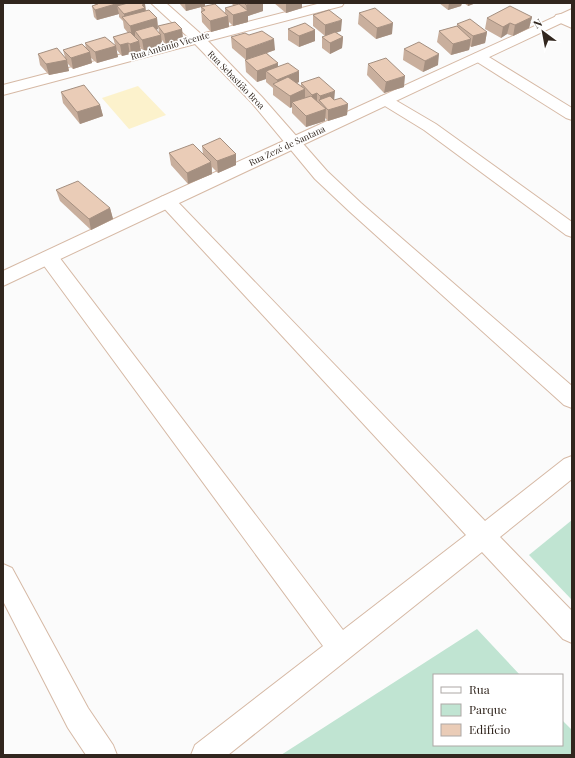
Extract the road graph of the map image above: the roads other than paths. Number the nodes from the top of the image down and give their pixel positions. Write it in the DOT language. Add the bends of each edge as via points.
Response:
graph roads {
  1 [pos="158,3"];
  2 [pos="337,3"];
  3 [pos="568,18"];
  4 [pos="197,38"];
  5 [pos="479,57"];
  6 [pos="3,90"];
  7 [pos="385,100"];
  8 [pos="572,115"];
  9 [pos="294,143"];
  10 [pos="167,201"];
  11 [pos="572,231"];
  12 [pos="49,258"];
  13 [pos="3,279"];
  14 [pos="572,399"];
  15 [pos="572,466"];
  16 [pos="484,535"];
  17 [pos="3,576"];
  18 [pos="572,630"];
  19 [pos="340,649"];
  20 [pos="103,755"];
  21 [pos="205,755"];
  1 -- 4 [label="street, Rua Sebastião Broa"];
  2 -- 4 [label="street, Rua Antônio Vicente"];
  3 -- 5 [label="main road, Rua Zezé de Santana"];
  4 -- 6 [label="street, Rua Antônio Vicente"];
  4 -- 9 [label="street, Rua Sebastião Broa" via="257,100"];
  5 -- 7 [label="main road, Rua Zezé de Santana"];
  5 -- 8 [label="street"];
  7 -- 9 [label="main road, Rua Zezé de Santana"];
  7 -- 11 [label="street" via="430,127"];
  9 -- 10 [label="main road, Rua Zezé de Santana"];
  9 -- 14 [label="street, Rua Sebastião Broa" via="321,175 355,207"];
  10 -- 12 [label="main road, Rua Zezé de Santana"];
  10 -- 16 [label="street"];
  12 -- 13 [label="main road, Rua Zezé de Santana"];
  12 -- 19 [label="street"];
  15 -- 16 [label="street"];
  16 -- 18 [label="street"];
  16 -- 19 [label="street"];
  17 -- 20 [label="street" via="78,718"];
  19 -- 21 [label="street"];
}
